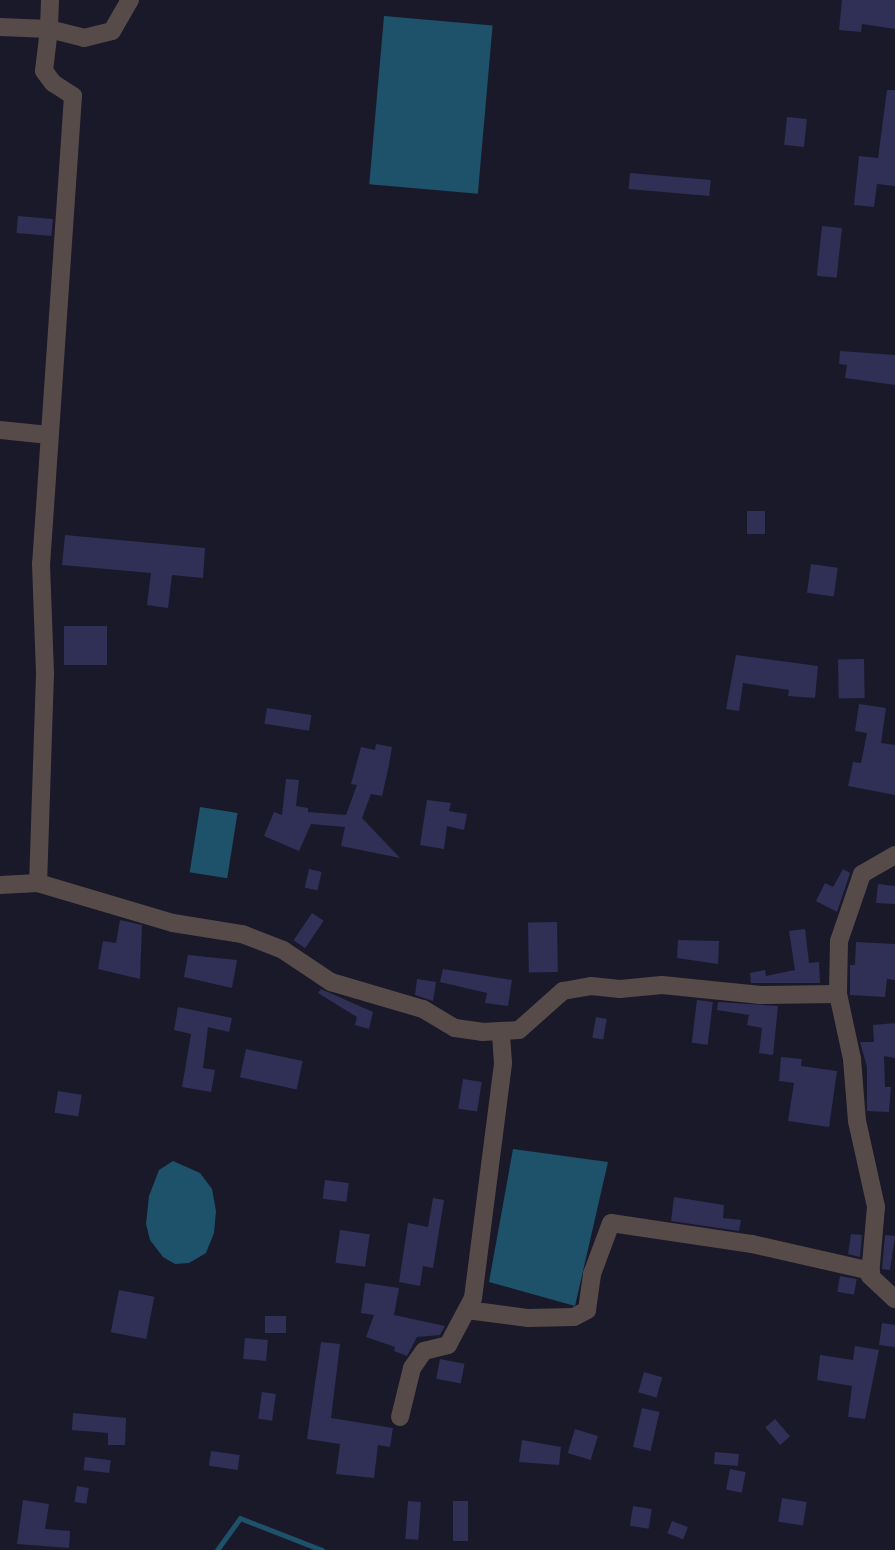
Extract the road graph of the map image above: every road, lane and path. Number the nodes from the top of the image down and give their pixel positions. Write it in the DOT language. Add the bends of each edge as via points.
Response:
graph roads {
  1 [pos="50,0"];
  2 [pos="130,0"];
  3 [pos="0,27"];
  4 [pos="49,29"];
  5 [pos="0,430"];
  6 [pos="49,435"];
  7 [pos="895,855"];
  8 [pos="38,883"];
  9 [pos="0,885"];
  10 [pos="838,994"];
  11 [pos="501,1031"];
  12 [pos="871,1271"];
  13 [pos="895,1299"];
  14 [pos="467,1310"];
  15 [pos="400,1417"];
  1 -- 4 [label="street"];
  2 -- 4 [label="street" via="112,31 84,38"];
  3 -- 4 [label="street"];
  4 -- 6 [label="street" via="44,71 53,83 73,96"];
  5 -- 6 [label="street"];
  6 -- 8 [label="street" via="41,564 45,674"];
  7 -- 10 [label="street" via="862,874 839,940"];
  8 -- 9 [label="street"];
  8 -- 11 [label="street" via="152,918 242,934 283,950 331,982 423,1009 455,1028"];
  10 -- 11 [label="street" via="760,995 662,985 591,986 563,991 519,1030"];
  10 -- 12 [label="street" via="852,1059 857,1121 876,1207"];
  11 -- 14 [label="street" via="500,1083 473,1298"];
  12 -- 13 [label="street" via="870,1276"];
  12 -- 14 [label="street" via="752,1244 610,1223 592,1274 587,1310 574,1317 528,1318"];
  14 -- 15 [label="street" via="448,1345 424,1351 412,1368"];
}
